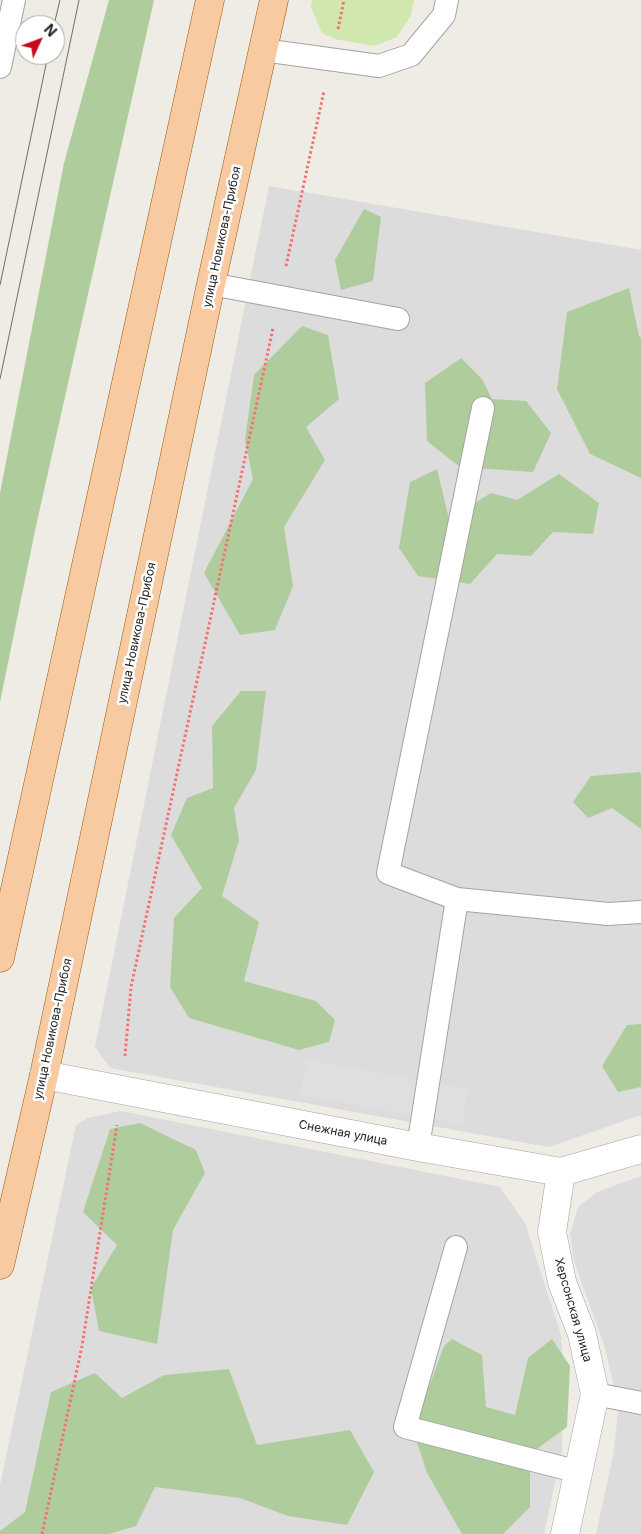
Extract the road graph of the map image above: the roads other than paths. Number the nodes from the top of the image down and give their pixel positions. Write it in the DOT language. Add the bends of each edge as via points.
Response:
graph roads {
  1 [pos="14,0"];
  2 [pos="210,0"];
  3 [pos="274,0"];
  4 [pos="447,0"];
  5 [pos="263,50"];
  6 [pos="0,67"];
  7 [pos="211,284"];
  8 [pos="398,319"];
  9 [pos="483,408"];
  10 [pos="457,899"];
  11 [pos="641,912"];
  12 [pos="0,958"];
  13 [pos="44,1075"];
  14 [pos="418,1147"];
  15 [pos="641,1148"];
  16 [pos="561,1172"];
  17 [pos="456,1247"];
  18 [pos="0,1265"];
  19 [pos="595,1394"];
  20 [pos="641,1403"];
  21 [pos="579,1472"];
  22 [pos="565,1534"];
  1 -- 6 [label="lane"];
  2 -- 12 [label="main road"];
  3 -- 5 [label="main road, улица Новикова-Прибоя"];
  4 -- 5 [label="lane" via="444,15 411,55 378,66"];
  5 -- 7 [label="main road, улица Новикова-Прибоя"];
  7 -- 8 [label="lane"];
  7 -- 13 [label="main road, улица Новикова-Прибоя"];
  9 -- 10 [label="lane" via="388,873"];
  10 -- 11 [label="lane" via="608,914"];
  10 -- 14 [label="lane"];
  13 -- 14 [label="street, Снежная улица"];
  13 -- 18 [label="main road, улица Новикова-Прибоя"];
  14 -- 16 [label="street, Снежная улица"];
  15 -- 16 [label="street, Снежная улица"];
  16 -- 19 [label="street, Херсонская улица" via="552,1232 562,1282 582,1334"];
  17 -- 21 [label="lane" via="405,1427"];
  19 -- 20 [label="lane"];
  19 -- 21 [label="street, Херсонская улица"];
  21 -- 22 [label="street, Херсонская улица"];
}
